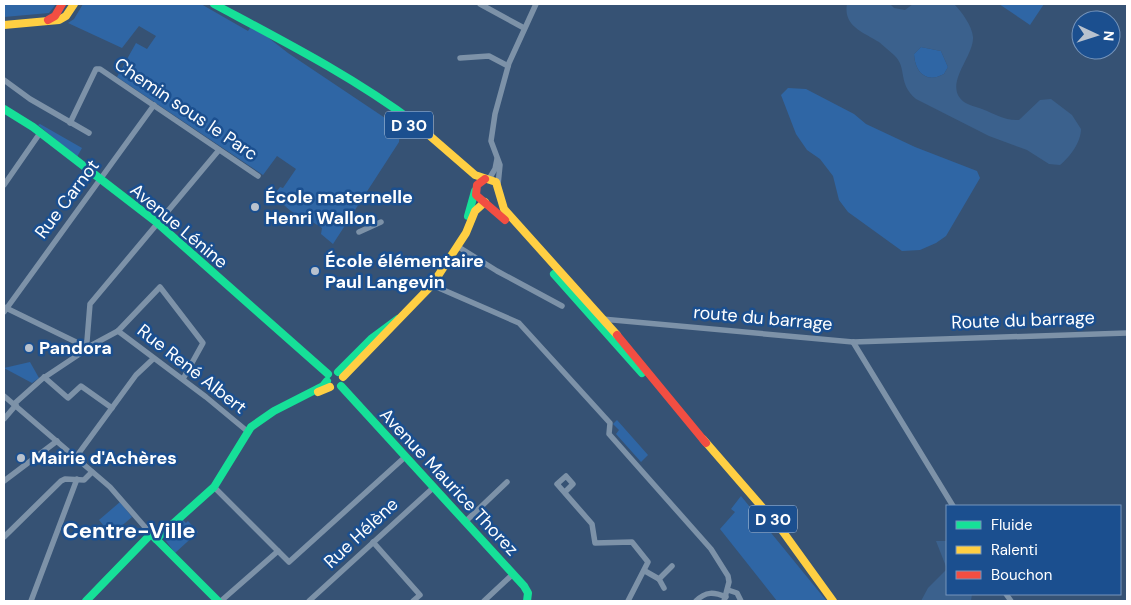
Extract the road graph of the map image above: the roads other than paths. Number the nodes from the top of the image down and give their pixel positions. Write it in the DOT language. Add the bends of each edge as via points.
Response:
graph roads {
  1 [pos="62,4"];
  2 [pos="74,4"];
  3 [pos="214,4"];
  4 [pos="480,4"];
  5 [pos="536,4"];
  6 [pos="48,20"];
  7 [pos="4,25"];
  8 [pos="524,28"];
  9 [pos="460,58"];
  10 [pos="314,60"];
  11 [pos="508,66"];
  12 [pos="4,80"];
  13 [pos="154,105"];
  14 [pos="4,109"];
  15 [pos="70,122"];
  16 [pos="40,133"];
  17 [pos="89,133"];
  18 [pos="219,150"];
  19 [pos="496,159"];
  20 [pos="258,176"];
  21 [pos="487,179"];
  22 [pos="100,180"];
  23 [pos="4,184"];
  24 [pos="498,185"];
  25 [pos="476,190"];
  26 [pos="498,196"];
  27 [pos="486,203"];
  28 [pos="381,222"];
  29 [pos="158,224"];
  30 [pos="359,232"];
  31 [pos="459,243"];
  32 [pos="432,285"];
  33 [pos="562,306"];
  34 [pos="4,309"];
  35 [pos="591,315"];
  36 [pos="604,319"];
  37 [pos="118,331"];
  38 [pos="1127,333"];
  39 [pos="919,338"];
  40 [pos="853,342"];
  41 [pos="87,345"];
  42 [pos="153,359"];
  43 [pos="340,374"];
  44 [pos="44,377"];
  45 [pos="183,379"];
  46 [pos="328,381"];
  47 [pos="341,386"];
  48 [pos="4,396"];
  49 [pos="15,405"];
  50 [pos="112,408"];
  51 [pos="4,419"];
  52 [pos="247,432"];
  53 [pos="57,441"];
  54 [pos="706,443"];
  55 [pos="76,457"];
  56 [pos="405,457"];
  57 [pos="92,472"];
  58 [pos="77,480"];
  59 [pos="4,481"];
  60 [pos="507,482"];
  61 [pos="214,487"];
  62 [pos="434,487"];
  63 [pos="565,492"];
  64 [pos="952,505"];
  65 [pos="466,522"];
  66 [pos="4,537"];
  67 [pos="154,537"];
  68 [pos="373,542"];
  69 [pos="278,551"];
  70 [pos="672,566"];
  71 [pos="645,571"];
  72 [pos="513,574"];
  73 [pos="659,579"];
  74 [pos="664,588"];
  75 [pos="728,590"];
  76 [pos="725,599"];
  77 [pos="31,601"];
  78 [pos="86,601"];
  79 [pos="219,601"];
  80 [pos="309,601"];
  81 [pos="413,601"];
  82 [pos="484,601"];
  83 [pos="528,601"];
  84 [pos="628,601"];
  85 [pos="696,601"];
  86 [pos="741,601"];
  87 [pos="833,601"];
  1 -- 6 [label="street" via="55,16"];
  2 -- 6 [label="street" via="63,18"];
  3 -- 10 [label="street, D 30"];
  4 -- 8 [label="street"];
  5 -- 8 [label="street"];
  6 -- 7 [label="street"];
  8 -- 11 [label="street"];
  9 -- 11 [label="street" via="489,56"];
  10 -- 21 [label="street, D 30" via="342,73 386,101 473,172"];
  10 -- 25 [label="street, D 30" via="427,139 469,177"];
  11 -- 19 [label="street" via="491,140"];
  12 -- 15 [label="street"];
  13 -- 15 [label="street, Chemin sous le Parc" via="120,80 96,69"];
  13 -- 18 [label="street, Chemin sous le Parc"];
  13 -- 22 [label="street, Rue Carnot"];
  14 -- 16 [label="street, Avenue Lénine"];
  15 -- 17 [label="street"];
  16 -- 22 [label="street, Avenue Lénine"];
  16 -- 23 [label="street"];
  18 -- 20 [label="street, Chemin sous le Parc"];
  18 -- 29 [label="street"];
  19 -- 21 [label="street" via="495,169"];
  19 -- 24 [label="street" via="500,165"];
  21 -- 24 [label="street"];
  21 -- 25 [label="street" via="479,182"];
  22 -- 29 [label="street, Avenue Lénine"];
  22 -- 34 [label="street, Rue Carnot"];
  24 -- 26 [label="street"];
  25 -- 27 [label="street" via="478,198"];
  25 -- 31 [label="street"];
  26 -- 27 [label="street"];
  26 -- 36 [label="street, D 30" via="504,209"];
  27 -- 31 [label="street" via="475,211"];
  27 -- 35 [label="street, D 30" via="499,213"];
  28 -- 30 [label="street"];
  29 -- 41 [label="street" via="90,304"];
  29 -- 46 [label="street, Avenue Lénine"];
  31 -- 32 [label="street"];
  31 -- 33 [label="street" via="497,271"];
  32 -- 43 [label="street" via="406,314 390,323"];
  32 -- 75 [label="street" via="519,323 610,423 610,434 711,549 728,576"];
  34 -- 41 [label="street"];
  35 -- 36 [label="street, route du barrage"];
  35 -- 54 [label="street, D 30"];
  36 -- 40 [label="street, route du barrage"];
  36 -- 54 [label="street, D 30"];
  37 -- 41 [label="street"];
  37 -- 42 [label="street, Rue René Albert"];
  37 -- 45 [label="street" via="160,287 203,343"];
  38 -- 39 [label="street, Route du barrage"];
  39 -- 40 [label="street, route du barrage"];
  40 -- 64 [label="street"];
  41 -- 44 [label="street"];
  42 -- 45 [label="street, Rue René Albert"];
  42 -- 50 [label="street" via="136,375"];
  43 -- 46 [label="street"];
  43 -- 47 [label="street"];
  44 -- 49 [label="street"];
  44 -- 50 [label="street" via="68,398 81,386"];
  45 -- 52 [label="street, Rue René Albert"];
  46 -- 47 [label="street" via="336,388"];
  46 -- 52 [label="street" via="260,419"];
  47 -- 56 [label="street, Avenue Maurice Thorez"];
  48 -- 49 [label="street"];
  49 -- 51 [label="street"];
  49 -- 53 [label="street"];
  50 -- 55 [label="street"];
  52 -- 61 [label="street"];
  53 -- 55 [label="street"];
  53 -- 59 [label="street"];
  54 -- 87 [label="street, D 30" via="787,536"];
  55 -- 57 [label="street"];
  56 -- 62 [label="street, Avenue Maurice Thorez"];
  56 -- 69 [label="street" via="289,562"];
  57 -- 58 [label="street" via="87,478"];
  57 -- 67 [label="street" via="120,497"];
  58 -- 66 [label="street" via="61,481"];
  58 -- 77 [label="street"];
  60 -- 65 [label="street"];
  61 -- 67 [label="street"];
  61 -- 69 [label="street"];
  62 -- 65 [label="street, Avenue Maurice Thorez"];
  62 -- 68 [label="street, Rue Hélène"];
  63 -- 71 [label="street" via="592,524 595,543 632,542 648,562"];
  65 -- 72 [label="street, Avenue Maurice Thorez"];
  67 -- 78 [label="street"];
  67 -- 79 [label="street"];
  68 -- 80 [label="street, Rue Hélène"];
  68 -- 81 [label="street" via="420,595"];
  69 -- 79 [label="street"];
  70 -- 73 [label="street"];
  71 -- 73 [label="street"];
  71 -- 84 [label="street"];
  72 -- 82 [label="street"];
  72 -- 83 [label="street, Avenue Maurice Thorez" via="527,590"];
  73 -- 74 [label="street"];
  75 -- 76 [label="street"];
  75 -- 86 [label="street" via="737,593"];
  76 -- 85 [label="street" via="711,592"];
}
